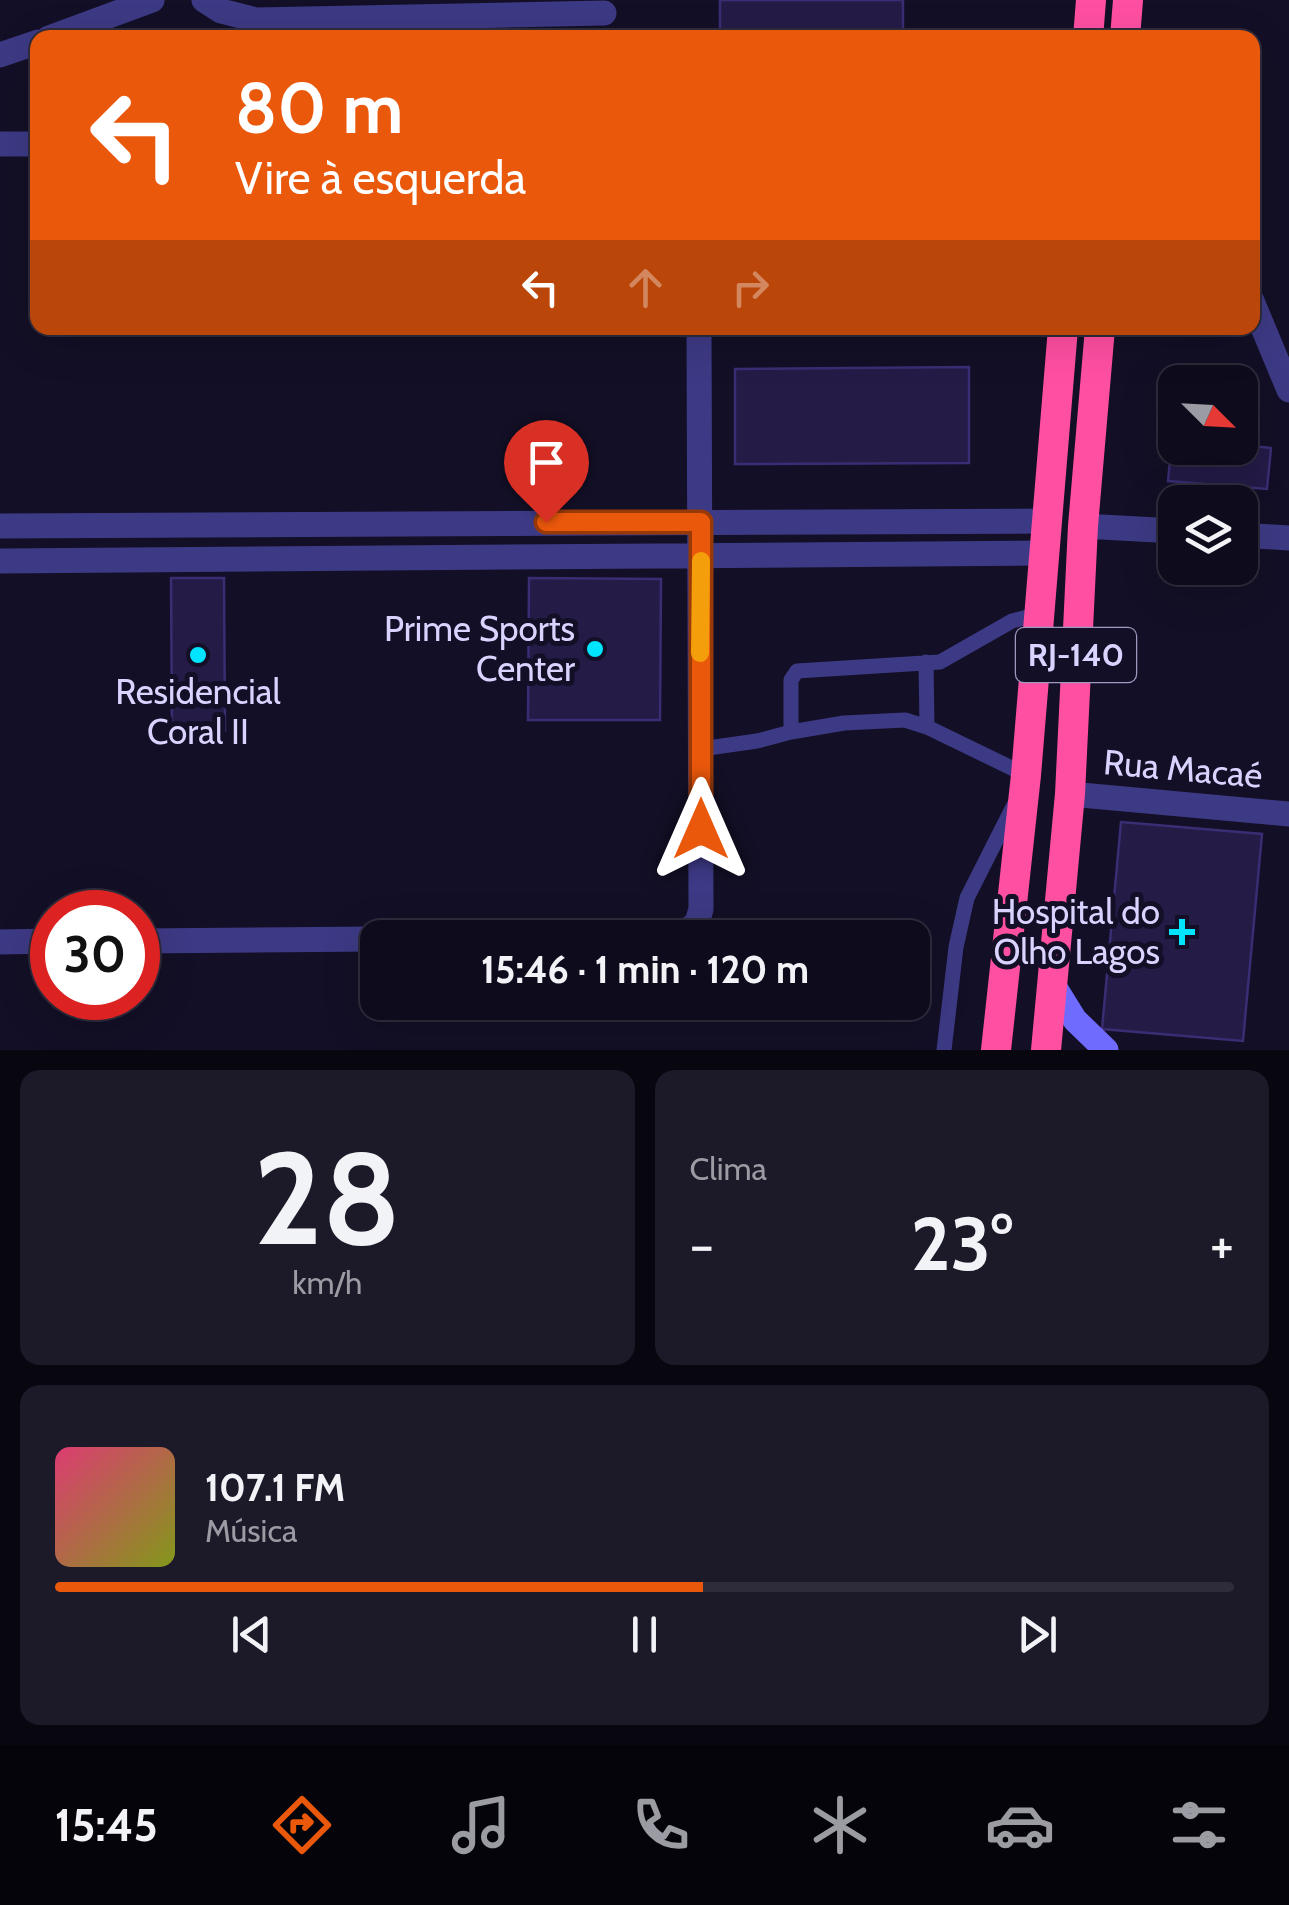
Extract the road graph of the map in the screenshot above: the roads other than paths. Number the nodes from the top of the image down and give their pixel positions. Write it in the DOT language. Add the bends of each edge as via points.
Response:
graph roads {
  1 [pos="152,0"];
  2 [pos="204,0"];
  3 [pos="1090,0"];
  4 [pos="1129,0"];
  5 [pos="604,17"];
  6 [pos="70,30"];
  7 [pos="1088,30"];
  8 [pos="1126,30"];
  9 [pos="1141,30"];
  10 [pos="30,45"];
  11 [pos="0,55"];
  12 [pos="0,144"];
  13 [pos="30,144"];
  14 [pos="1260,320"];
  15 [pos="699,335"];
  16 [pos="1062,335"];
  17 [pos="1099,335"];
  18 [pos="1289,390"];
  19 [pos="701,522"];
  20 [pos="1046,522"];
  21 [pos="0,526"];
  22 [pos="1082,526"];
  23 [pos="1158,530"];
  24 [pos="1258,536"];
  25 [pos="1289,538"];
  26 [pos="1044,553"];
  27 [pos="701,558"];
  28 [pos="0,561"];
  29 [pos="1038,614"];
  30 [pos="926,662"];
  31 [pos="927,727"];
  32 [pos="791,732"];
  33 [pos="700,750"];
  34 [pos="1025,780"];
  35 [pos="1070,794"];
  36 [pos="1289,814"];
  37 [pos="699,920"];
  38 [pos="360,939"];
  39 [pos="30,941"];
  40 [pos="160,941"];
  41 [pos="0,942"];
  42 [pos="1052,983"];
  43 [pos="944,1050"];
  44 [pos="996,1050"];
  45 [pos="1046,1050"];
  46 [pos="1106,1050"];
  1 -- 6 [label="street"];
  2 -- 5 [label="street" via="256,20"];
  3 -- 7 [label="highway"];
  4 -- 8 [label="highway"];
  4 -- 9 [label="street"];
  10 -- 11 [label="street"];
  12 -- 13 [label="street"];
  14 -- 18 [label="street"];
  15 -- 19 [label="street"];
  16 -- 20 [label="highway, RJ-140"];
  17 -- 22 [label="highway, RJ-140"];
  19 -- 20 [label="street"];
  19 -- 21 [label="street"];
  19 -- 27 [label="street"];
  20 -- 26 [label="highway, RJ-140"];
  22 -- 23 [label="street"];
  22 -- 35 [label="highway, RJ-140"];
  24 -- 25 [label="street"];
  26 -- 27 [label="street"];
  26 -- 29 [label="highway, RJ-140"];
  27 -- 28 [label="street"];
  27 -- 33 [label="street"];
  29 -- 30 [label="lane" via="1012,621 940,662"];
  29 -- 34 [label="highway, RJ-140"];
  30 -- 31 [label="lane"];
  30 -- 32 [label="lane" via="797,672 791,680"];
  31 -- 32 [label="lane" via="876,721"];
  31 -- 34 [label="lane"];
  32 -- 33 [label="lane"];
  33 -- 37 [label="street"];
  34 -- 43 [label="lane" via="968,898"];
  34 -- 44 [label="highway, RJ-140"];
  35 -- 36 [label="street, Rua Macaé"];
  35 -- 42 [label="highway, RJ-140"];
  38 -- 40 [label="street"];
  39 -- 41 [label="street"];
  42 -- 45 [label="highway, RJ-140"];
  42 -- 46 [label="street" via="1075,1020"];
}
